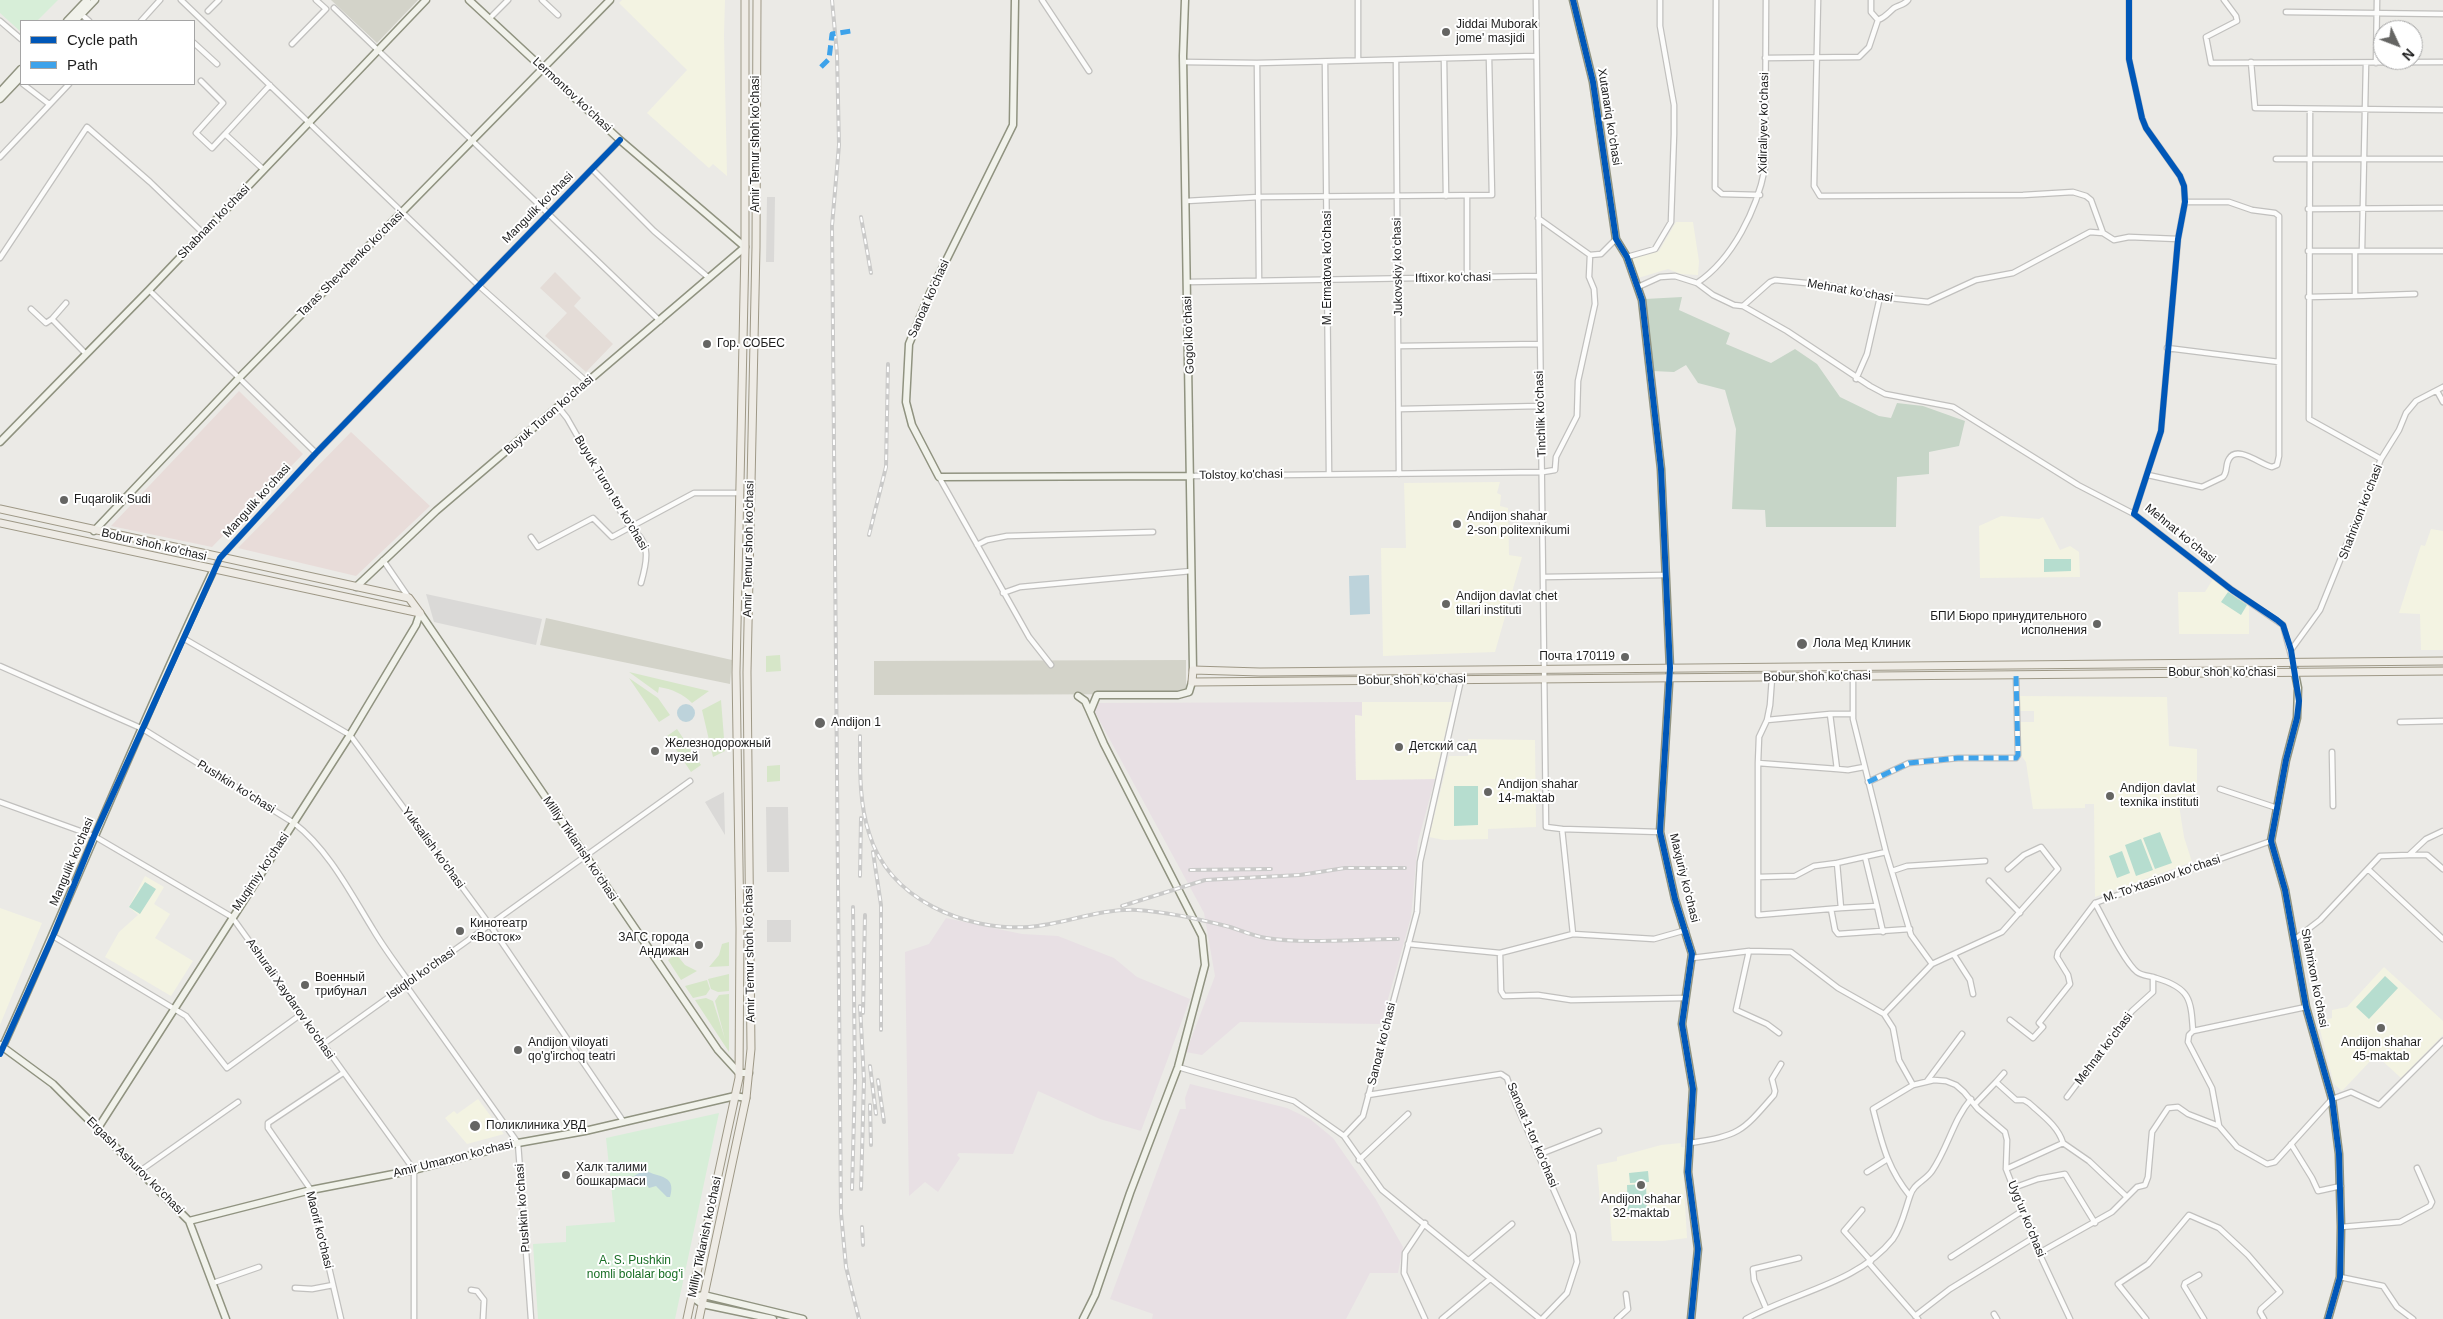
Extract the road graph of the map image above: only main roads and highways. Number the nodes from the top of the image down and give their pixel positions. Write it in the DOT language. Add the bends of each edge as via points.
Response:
graph roads {
  1 [pos="746,0"];
  2 [pos="757,0"];
  3 [pos="744,247"];
  4 [pos="756,247"];
  5 [pos="0,509"];
  6 [pos="0,523"];
  7 [pos="2443,661"];
  8 [pos="2443,671"];
  9 [pos="736,672"];
  10 [pos="747,672"];
  11 [pos="1260,672"];
  12 [pos="1289,672"];
  13 [pos="1260,682"];
  14 [pos="1289,682"];
  15 [pos="735,1096"];
  16 [pos="746,1098"];
  17 [pos="687,1319"];
  18 [pos="699,1319"];
  1 -- 3 [label="main road, Amir Temur shoh ko'chasi"];
  2 -- 4 [label="main road, Amir Temur shoh ko'chasi"];
  3 -- 4 [label="main road"];
  3 -- 9 [label="main road, Amir Temur shoh ko'chasi"];
  4 -- 10 [label="main road, Amir Temur shoh ko'chasi"];
  5 -- 6 [label="main road, Bobur shoh ko'chasi" via="409,598 420,613"];
  7 -- 12 [label="main road, Bobur shoh ko'chasi"];
  8 -- 14 [label="main road, Bobur shoh ko'chasi"];
  9 -- 10 [label="main road"];
  9 -- 15 [label="main road, Amir Temur shoh ko'chasi" via="740,929 739,1073"];
  10 -- 16 [label="main road, Amir Temur shoh ko'chasi" via="751,997"];
  11 -- 12 [label="main road, Bobur shoh ko'chasi"];
  11 -- 13 [label="main road"];
  11 -- 13 [label="main road, Bobur shoh ko'chasi" via="1193,670 1192,682"];
  12 -- 14 [label="main road"];
  13 -- 14 [label="main road, Bobur shoh ko'chasi"];
  15 -- 17 [label="main road, Milliy Tiklanish ko'chasi"];
  16 -- 18 [label="main road, Milliy Tiklanish ko'chasi"];
}
